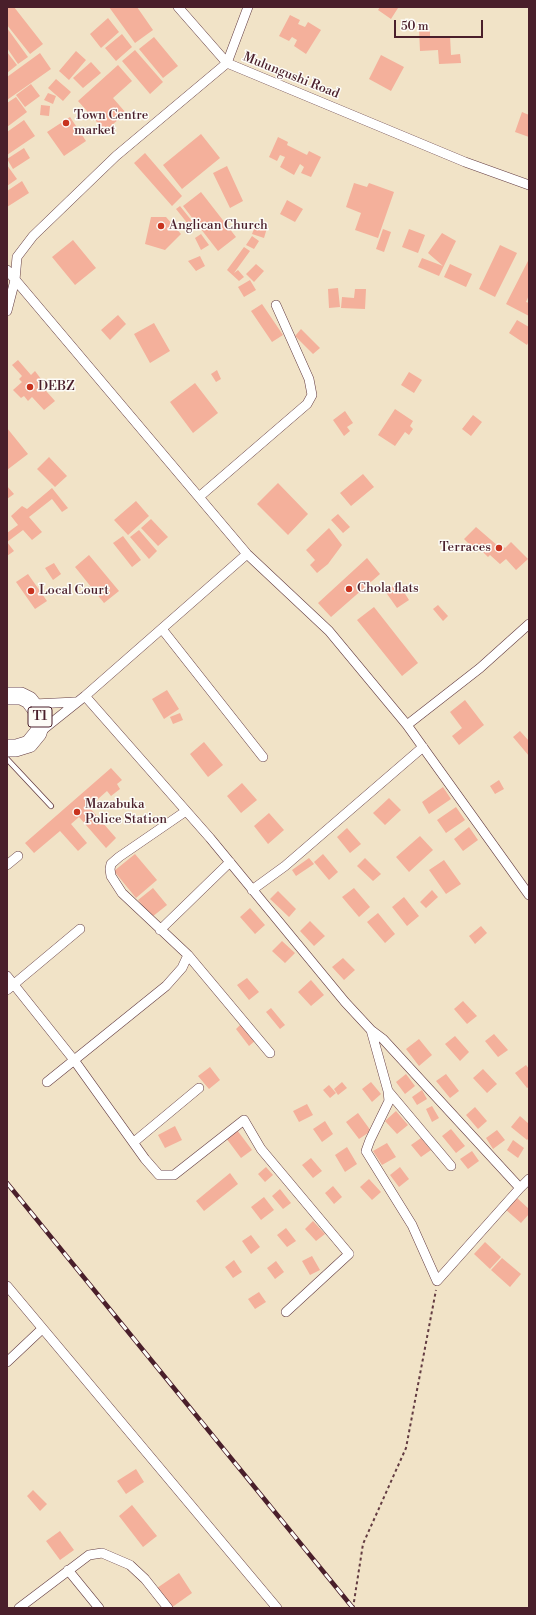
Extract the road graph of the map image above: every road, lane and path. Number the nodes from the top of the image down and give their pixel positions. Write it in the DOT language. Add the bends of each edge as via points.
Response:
graph roads {
  1 [pos="178,7"];
  2 [pos="248,7"];
  3 [pos="227,63"];
  4 [pos="529,185"];
  5 [pos="7,270"];
  6 [pos="15,280"];
  7 [pos="276,305"];
  8 [pos="7,311"];
  9 [pos="199,497"];
  10 [pos="247,554"];
  11 [pos="529,624"];
  12 [pos="162,629"];
  13 [pos="7,682"];
  14 [pos="7,696"];
  15 [pos="85,696"];
  16 [pos="32,702"];
  17 [pos="76,702"];
  18 [pos="407,725"];
  19 [pos="38,734"];
  20 [pos="423,747"];
  21 [pos="9,752"];
  22 [pos="263,757"];
  23 [pos="51,806"];
  24 [pos="186,811"];
  25 [pos="18,856"];
  26 [pos="230,862"];
  27 [pos="7,865"];
  28 [pos="252,890"];
  29 [pos="529,895"];
  30 [pos="80,930"];
  31 [pos="160,930"];
  32 [pos="188,955"];
  33 [pos="7,976"];
  34 [pos="11,988"];
  35 [pos="371,1030"];
  36 [pos="270,1053"];
  37 [pos="74,1060"];
  38 [pos="47,1082"];
  39 [pos="199,1088"];
  40 [pos="388,1091"];
  41 [pos="134,1142"];
  42 [pos="451,1166"];
  43 [pos="529,1179"];
  44 [pos="520,1188"];
  45 [pos="437,1281"];
  46 [pos="7,1286"];
  47 [pos="286,1312"];
  48 [pos="42,1329"];
  49 [pos="7,1362"];
  50 [pos="68,1570"];
  51 [pos="19,1608"];
  52 [pos="99,1608"];
  53 [pos="168,1608"];
  54 [pos="278,1608"];
  55 [pos="353,1608"];
  1 -- 3 [label="street"];
  2 -- 3 [label="street"];
  3 -- 4 [label="street, Mulungushi Road" via="465,162"];
  3 -- 6 [label="street, Mulungushi Road" via="116,156 33,236 18,257"];
  5 -- 6 [label="street"];
  6 -- 8 [label="street, Mulungushi Road"];
  6 -- 9 [label="street"];
  7 -- 9 [label="street" via="309,379 312,395 307,404"];
  9 -- 10 [label="street"];
  10 -- 12 [label="street"];
  10 -- 18 [label="street" via="329,631"];
  11 -- 18 [label="street" via="480,668"];
  12 -- 15 [label="street"];
  12 -- 22 [label="street"];
  13 -- 16 [label="highway, T1"];
  14 -- 16 [label="highway, T1" via="21,696"];
  15 -- 17 [label="street"];
  15 -- 24 [label="street"];
  16 -- 17 [label="street"];
  16 -- 19 [label="highway, T1" via="39,713 41,723"];
  17 -- 19 [label="street"];
  18 -- 20 [label="street"];
  19 -- 21 [label="highway, T1" via="29,744"];
  20 -- 28 [label="street" via="285,866"];
  20 -- 29 [label="street"];
  21 -- 23 [label="lane"];
  24 -- 26 [label="street"];
  24 -- 31 [label="street" via="111,864 112,876 122,893"];
  25 -- 27 [label="street"];
  26 -- 28 [label="street"];
  26 -- 31 [label="street"];
  28 -- 35 [label="street"];
  30 -- 34 [label="street"];
  31 -- 32 [label="street"];
  32 -- 36 [label="street"];
  32 -- 37 [label="street" via="182,968 166,986"];
  33 -- 34 [label="street"];
  34 -- 37 [label="street"];
  35 -- 40 [label="street"];
  35 -- 44 [label="street" via="383,1039"];
  37 -- 38 [label="street"];
  37 -- 41 [label="street"];
  39 -- 41 [label="street"];
  40 -- 42 [label="street"];
  40 -- 45 [label="street" via="388,1104 366,1151 409,1220"];
  41 -- 47 [label="street" via="159,1175 174,1175 244,1120 261,1149 349,1254"];
  43 -- 44 [label="street"];
  44 -- 45 [label="street"];
  45 -- 55 [label="path" via="406,1448 363,1544"];
  46 -- 48 [label="street"];
  48 -- 49 [label="street"];
  48 -- 54 [label="street"];
  50 -- 51 [label="street"];
  50 -- 52 [label="street"];
  50 -- 53 [label="street" via="90,1555 102,1553 130,1565"];
}
